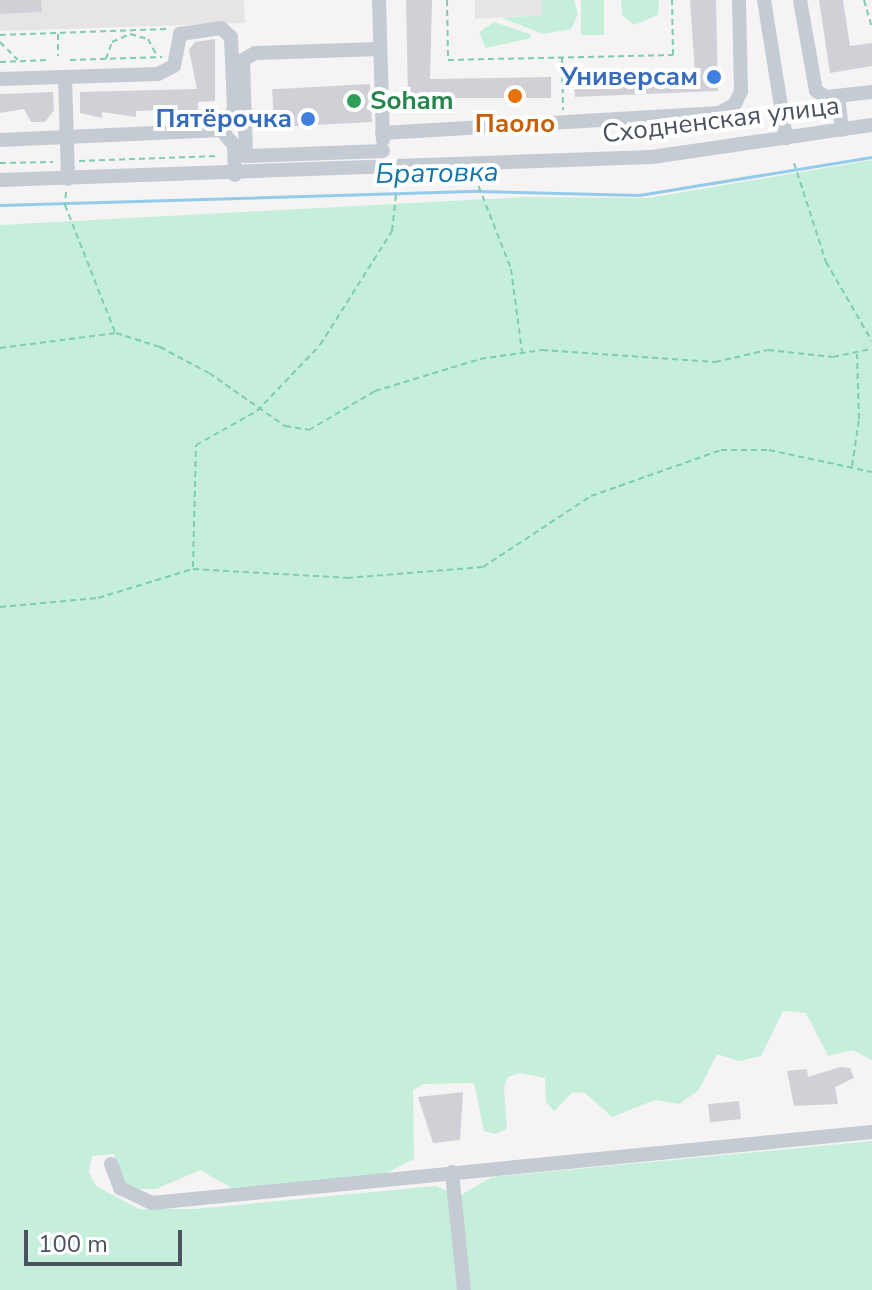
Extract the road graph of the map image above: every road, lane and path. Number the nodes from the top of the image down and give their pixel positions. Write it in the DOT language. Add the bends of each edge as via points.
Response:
graph roads {
  1 [pos="379,0"];
  2 [pos="447,0"];
  3 [pos="672,0"];
  4 [pos="739,0"];
  5 [pos="764,0"];
  6 [pos="800,0"];
  7 [pos="866,0"];
  8 [pos="872,18"];
  9 [pos="868,23"];
  10 [pos="872,28"];
  11 [pos="58,33"];
  12 [pos="180,34"];
  13 [pos="0,35"];
  14 [pos="0,42"];
  15 [pos="380,49"];
  16 [pos="58,56"];
  17 [pos="157,57"];
  18 [pos="175,57"];
  19 [pos="562,57"];
  20 [pos="106,59"];
  21 [pos="48,60"];
  22 [pos="70,60"];
  23 [pos="19,61"];
  24 [pos="0,62"];
  25 [pos="65,77"];
  26 [pos="0,79"];
  27 [pos="872,92"];
  28 [pos="838,97"];
  29 [pos="564,123"];
  30 [pos="872,125"];
  31 [pos="221,130"];
  32 [pos="842,130"];
  33 [pos="382,133"];
  34 [pos="786,138"];
  35 [pos="68,139"];
  36 [pos="0,140"];
  37 [pos="383,151"];
  38 [pos="218,156"];
  39 [pos="69,161"];
  40 [pos="0,163"];
  41 [pos="794,163"];
  42 [pos="473,165"];
  43 [pos="399,168"];
  44 [pos="383,169"];
  45 [pos="235,175"];
  46 [pos="68,179"];
  47 [pos="0,180"];
  48 [pos="66,196"];
  49 [pos="116,333"];
  50 [pos="872,341"];
  51 [pos="0,348"];
  52 [pos="872,349"];
  53 [pos="523,352"];
  54 [pos="857,352"];
  55 [pos="257,411"];
  56 [pos="852,468"];
  57 [pos="872,472"];
  58 [pos="193,569"];
  59 [pos="0,607"];
  60 [pos="872,1132"];
  61 [pos="111,1164"];
  62 [pos="452,1172"];
  63 [pos="464,1290"];
  1 -- 15 [label="street"];
  2 -- 19 [label="path" via="448,60"];
  3 -- 19 [label="path" via="673,55"];
  4 -- 29 [label="street" via="741,91 728,109"];
  5 -- 34 [label="street"];
  6 -- 28 [label="street" via="813,85 821,95"];
  7 -- 9 [label="path"];
  8 -- 9 [label="path"];
  9 -- 10 [label="path"];
  11 -- 12 [label="path"];
  11 -- 13 [label="path"];
  11 -- 16 [label="path"];
  12 -- 18 [label="street"];
  12 -- 31 [label="street" via="221,28 231,37 234,109"];
  14 -- 23 [label="path"];
  15 -- 33 [label="street"];
  15 -- 37 [label="street" via="255,53 243,60 246,156"];
  17 -- 18 [label="path"];
  17 -- 20 [label="path"];
  17 -- 20 [label="path" via="148,39 130,34 112,42"];
  18 -- 25 [label="street" via="174,66 158,74"];
  19 -- 29 [label="path"];
  20 -- 22 [label="path"];
  21 -- 23 [label="path"];
  23 -- 24 [label="path"];
  25 -- 26 [label="street"];
  25 -- 35 [label="street"];
  27 -- 28 [label="street"];
  28 -- 32 [label="street"];
  29 -- 33 [label="street"];
  30 -- 32 [label="street, Сходненская улица"];
  31 -- 35 [label="street"];
  31 -- 45 [label="street" via="234,145"];
  32 -- 34 [label="street, Сходненская улица"];
  33 -- 37 [label="street"];
  34 -- 42 [label="street, Сходненская улица" via="652,157"];
  35 -- 36 [label="street"];
  35 -- 39 [label="street"];
  37 -- 44 [label="street"];
  38 -- 39 [label="path"];
  39 -- 40 [label="path"];
  39 -- 46 [label="street"];
  41 -- 50 [label="path" via="826,262"];
  42 -- 43 [label="street, Сходненская улица"];
  42 -- 53 [label="path" via="479,196 511,269"];
  43 -- 44 [label="street, Сходненская улица"];
  43 -- 55 [label="path" via="392,231 320,345"];
  44 -- 45 [label="street, Сходненская улица"];
  45 -- 46 [label="street, Сходненская улица"];
  46 -- 47 [label="street, Сходненская улица"];
  48 -- 49 [label="path" via="65,205"];
  49 -- 51 [label="path"];
  49 -- 55 [label="path" via="160,347 209,373"];
  52 -- 54 [label="path"];
  53 -- 54 [label="path" via="715,362 768,350 833,357"];
  53 -- 55 [label="path" via="375,391 309,430 285,426"];
  54 -- 56 [label="path" via="859,419"];
  55 -- 58 [label="path" via="196,445"];
  56 -- 57 [label="path"];
  56 -- 58 [label="path" via="769,450 721,450 591,496 483,567 347,578"];
  58 -- 59 [label="path" via="98,598"];
  60 -- 62 [label="street"];
  61 -- 62 [label="street" via="120,1188 152,1203"];
  62 -- 63 [label="street"];
}
